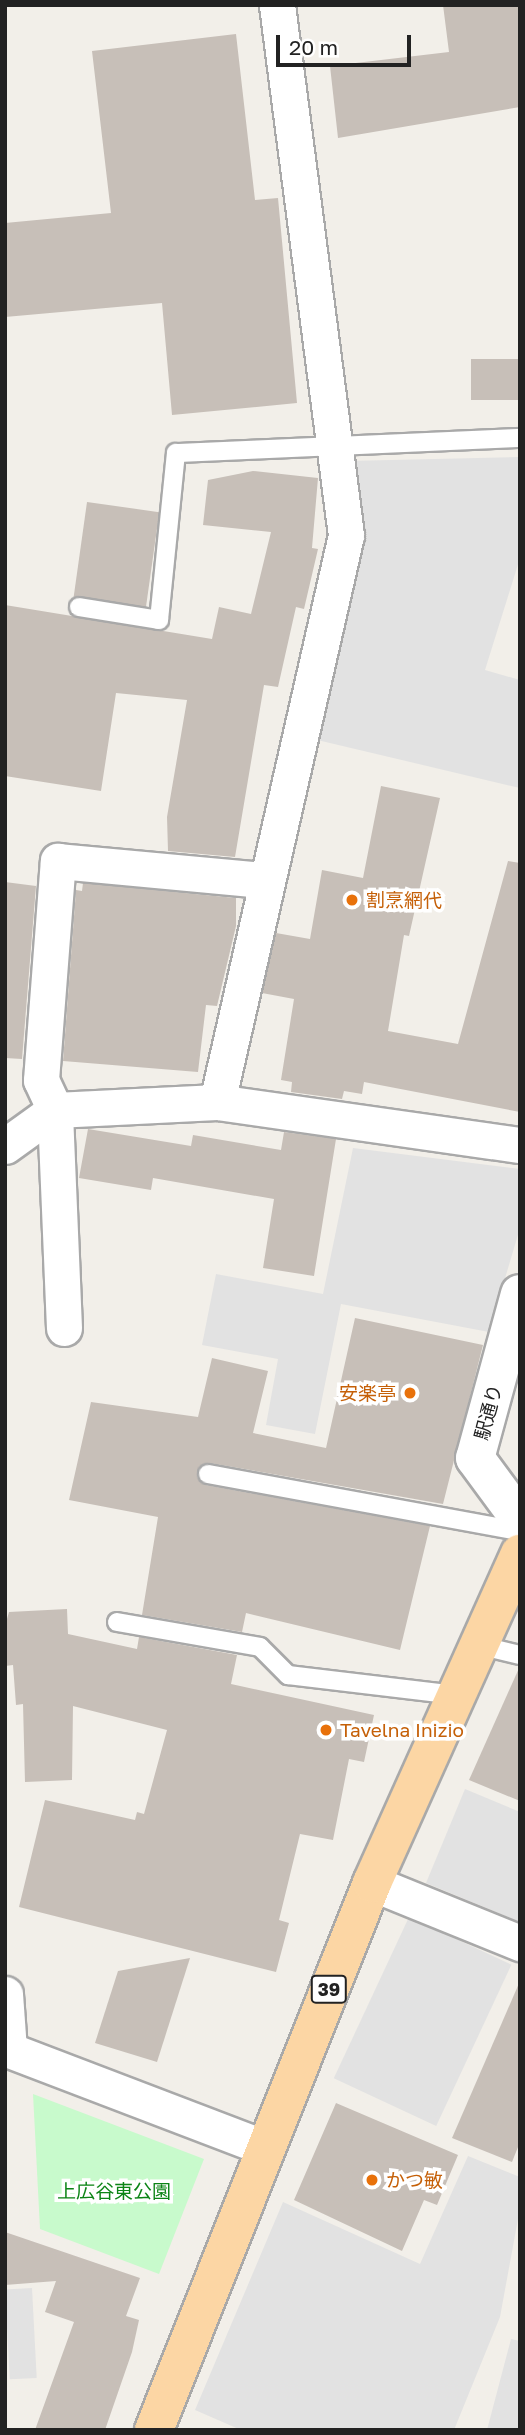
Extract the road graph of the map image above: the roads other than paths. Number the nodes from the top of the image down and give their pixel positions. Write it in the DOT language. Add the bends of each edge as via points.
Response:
graph roads {
  1 [pos="277,5"];
  2 [pos="520,438"];
  3 [pos="335,451"];
  4 [pos="79,607"];
  5 [pos="264,880"];
  6 [pos="217,1102"];
  7 [pos="55,1110"];
  8 [pos="520,1145"];
  9 [pos="5,1146"];
  10 [pos="520,1294"];
  11 [pos="64,1328"];
  12 [pos="208,1474"];
  13 [pos="520,1519"];
  14 [pos="520,1531"];
  15 [pos="520,1554"];
  16 [pos="117,1622"];
  17 [pos="478,1645"];
  18 [pos="520,1655"];
  19 [pos="456,1695"];
  20 [pos="372,1882"];
  21 [pos="520,1943"];
  22 [pos="5,1994"];
  23 [pos="265,2148"];
  24 [pos="154,2430"];
  1 -- 3 [label="street"];
  2 -- 3 [label="lane"];
  3 -- 4 [label="lane" via="176,453 159,620"];
  3 -- 5 [label="street" via="346,535"];
  5 -- 6 [label="street"];
  5 -- 7 [label="street" via="58,861 41,1080"];
  6 -- 7 [label="street"];
  6 -- 8 [label="street"];
  7 -- 9 [label="street"];
  7 -- 11 [label="street"];
  10 -- 13 [label="street, 駅通り" via="475,1458"];
  12 -- 14 [label="lane"];
  15 -- 17 [label="main road, 39"];
  16 -- 19 [label="lane" via="260,1647 288,1675"];
  17 -- 18 [label="lane"];
  17 -- 19 [label="main road, 39"];
  19 -- 20 [label="main road, 39"];
  20 -- 21 [label="street"];
  20 -- 23 [label="main road, 39"];
  22 -- 23 [label="street" via="9,2050"];
  23 -- 24 [label="main road, 39"];
}
